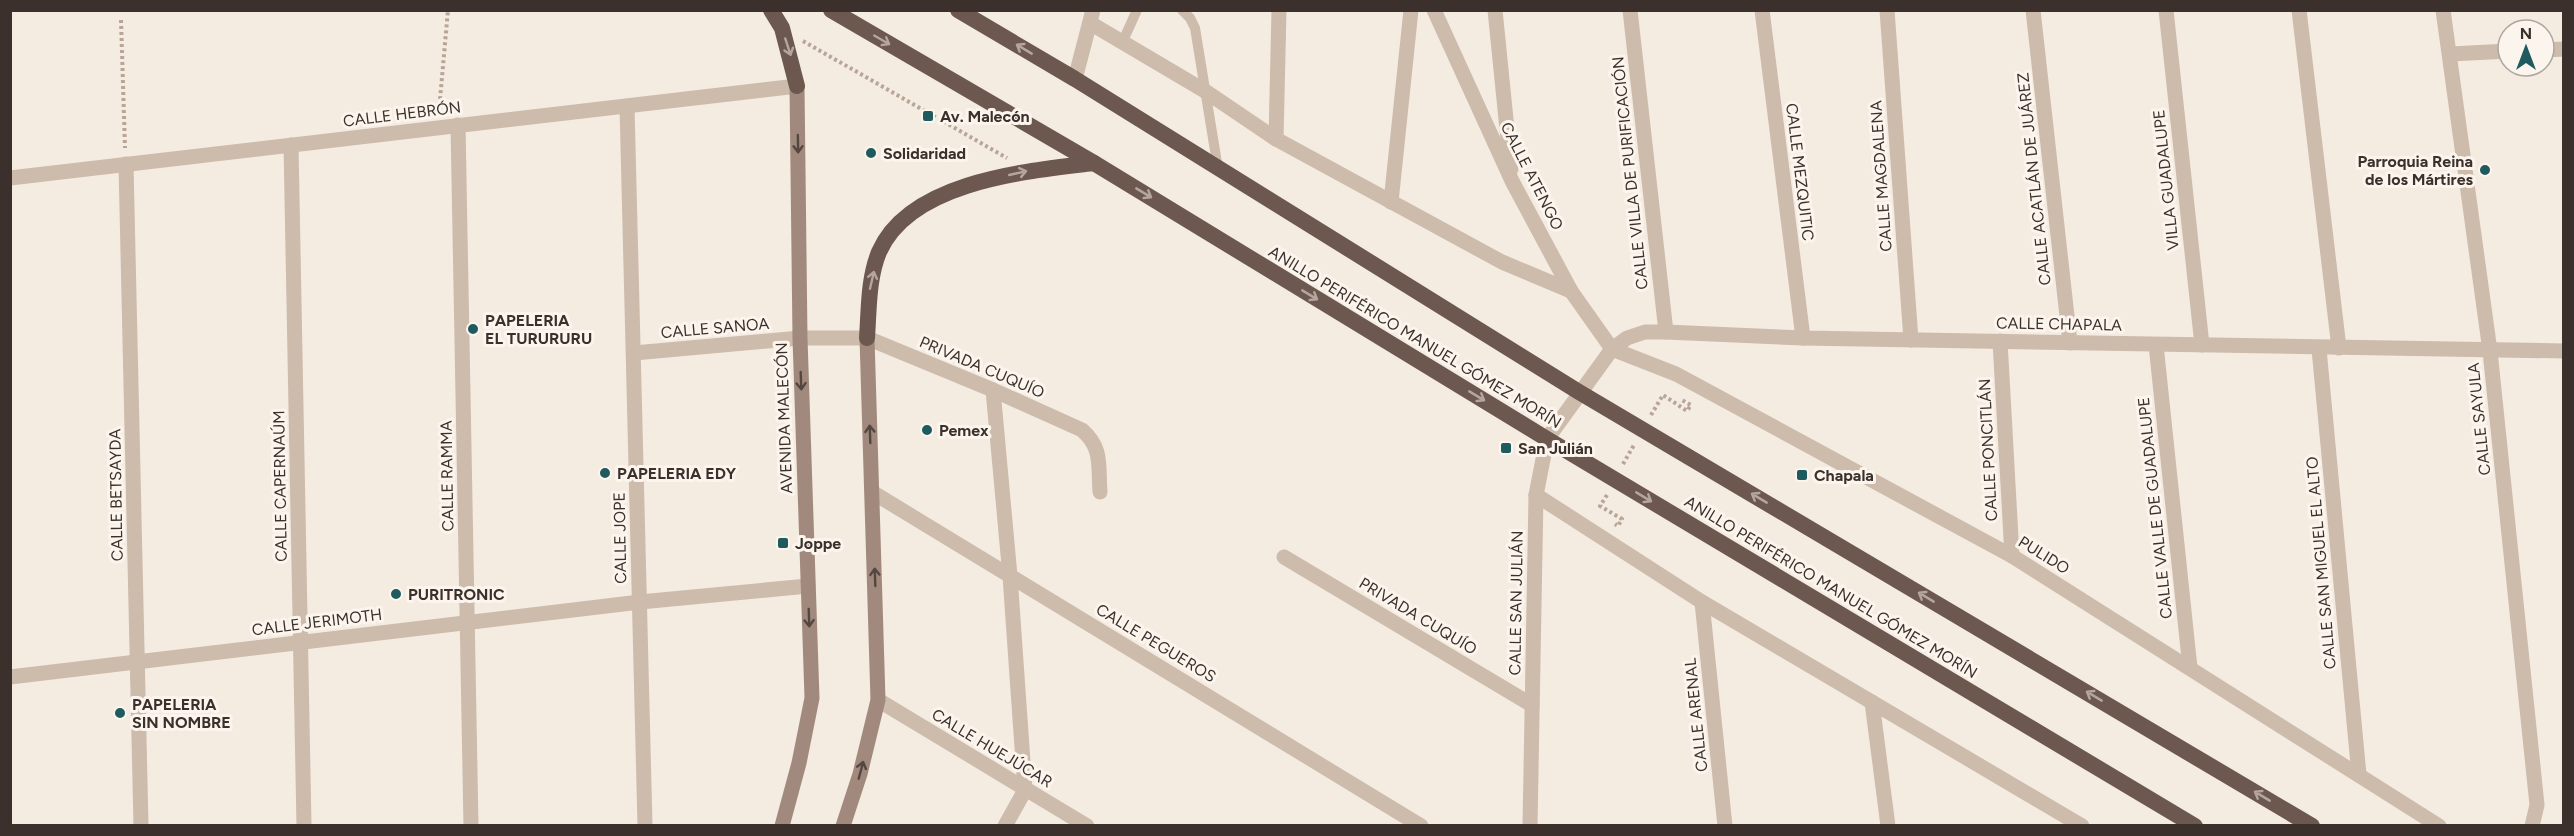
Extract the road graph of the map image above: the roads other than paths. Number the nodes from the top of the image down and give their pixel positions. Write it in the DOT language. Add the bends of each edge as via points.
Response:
graph roads {
  1 [pos="771,10"];
  2 [pos="831,10"];
  3 [pos="958,10"];
  4 [pos="1137,10"];
  5 [pos="1182,10"];
  6 [pos="1279,10"];
  7 [pos="1411,10"];
  8 [pos="1434,10"];
  9 [pos="1495,10"];
  10 [pos="1630,10"];
  11 [pos="1762,10"];
  12 [pos="1887,10"];
  13 [pos="2033,10"];
  14 [pos="2166,10"];
  15 [pos="2299,10"];
  16 [pos="2443,10"];
  17 [pos="1091,17"];
  18 [pos="1122,43"];
  19 [pos="2496,52"];
  20 [pos="2451,54"];
  21 [pos="1075,79"];
  22 [pos="797,86"];
  23 [pos="1205,91"];
  24 [pos="627,106"];
  25 [pos="458,125"];
  26 [pos="1276,139"];
  27 [pos="291,145"];
  28 [pos="1094,163"];
  29 [pos="126,164"];
  30 [pos="1218,169"];
  31 [pos="10,178"];
  32 [pos="1512,181"];
  33 [pos="1391,202"];
  34 [pos="1571,291"];
  35 [pos="1666,332"];
  36 [pos="800,338"];
  37 [pos="867,338"];
  38 [pos="1803,338"];
  39 [pos="1911,340"];
  40 [pos="2000,341"];
  41 [pos="2070,343"];
  42 [pos="2156,345"];
  43 [pos="2202,345"];
  44 [pos="2339,348"];
  45 [pos="1612,349"];
  46 [pos="2319,349"];
  47 [pos="2490,351"];
  48 [pos="2564,351"];
  49 [pos="634,353"];
  50 [pos="993,390"];
  51 [pos="1579,392"];
  52 [pos="1547,439"];
  53 [pos="872,492"];
  54 [pos="1100,492"];
  55 [pos="1536,495"];
  56 [pos="2012,556"];
  57 [pos="1284,557"];
  58 [pos="1010,576"];
  59 [pos="808,586"];
  60 [pos="640,602"];
  61 [pos="1702,602"];
  62 [pos="467,622"];
  63 [pos="300,642"];
  64 [pos="139,661"];
  65 [pos="2190,668"];
  66 [pos="10,677"];
  67 [pos="878,700"];
  68 [pos="1872,702"];
  69 [pos="1532,705"];
  70 [pos="2359,775"];
  71 [pos="1025,790"];
  72 [pos="2060,820"];
  73 [pos="141,825"];
  74 [pos="304,825"];
  75 [pos="471,825"];
  76 [pos="645,825"];
  77 [pos="782,825"];
  78 [pos="843,825"];
  79 [pos="1005,825"];
  80 [pos="1087,825"];
  81 [pos="1421,825"];
  82 [pos="1530,825"];
  83 [pos="1725,825"];
  84 [pos="1888,825"];
  85 [pos="2082,825"];
  86 [pos="2195,825"];
  87 [pos="2312,825"];
  88 [pos="2439,825"];
  89 [pos="2532,825"];
  1 -- 22 [label="highway, AVENIDA MALECÓN, one-way" via="782,28"];
  2 -- 28 [label="highway, ANILLO PERIFÉRICO MANUEL GÓMEZ MORÍN, one-way"];
  21 -- 3 [label="highway, one-way"];
  4 -- 18 [label="lane"];
  5 -- 23 [label="lane" via="1195,28"];
  6 -- 26 [label="street"];
  7 -- 33 [label="street"];
  8 -- 32 [label="street, CALLE ATENGO"];
  9 -- 32 [label="street"];
  10 -- 35 [label="street, CALLE VILLA DE PURIFICACIÓN"];
  11 -- 38 [label="street, CALLE MEZQUITIC"];
  12 -- 39 [label="street, CALLE MAGDALENA"];
  13 -- 41 [label="street, CALLE ACATLÁN DE JUÁREZ"];
  14 -- 43 [label="street, VILLA GUADALUPE"];
  15 -- 44 [label="street"];
  16 -- 20 [label="street, CALLE SAYULA"];
  17 -- 18 [label="street"];
  17 -- 21 [label="street"];
  18 -- 23 [label="street"];
  19 -- 20 [label="street"];
  20 -- 47 [label="street, CALLE SAYULA"];
  21 -- 30 [label="highway"];
  22 -- 24 [label="street, CALLE HEBRÓN"];
  22 -- 36 [label="main road, AVENIDA MALECÓN, one-way"];
  23 -- 26 [label="street"];
  23 -- 30 [label="lane"];
  24 -- 25 [label="street, CALLE HEBRÓN"];
  24 -- 49 [label="street, CALLE JOPE"];
  25 -- 27 [label="street, CALLE HEBRÓN"];
  25 -- 62 [label="street, CALLE RAMMA"];
  26 -- 33 [label="street"];
  27 -- 29 [label="street, CALLE HEBRÓN"];
  27 -- 63 [label="street, CALLE CAPERNAÚM"];
  37 -- 28 [label="highway, one-way" via="870,288 879,252 900,222 931,198 1029,170"];
  28 -- 52 [label="highway, ANILLO PERIFÉRICO MANUEL GÓMEZ MORÍN, one-way"];
  29 -- 31 [label="street, CALLE HEBRÓN"];
  29 -- 64 [label="street, CALLE BETSAYDA"];
  30 -- 51 [label="highway"];
  32 -- 34 [label="street, CALLE ATENGO"];
  33 -- 34 [label="street" via="1502,262"];
  34 -- 45 [label="street, CALLE ATENGO"];
  35 -- 38 [label="street, CALLE CHAPALA"];
  35 -- 45 [label="street, CALLE CHAPALA" via="1645,332"];
  36 -- 37 [label="street, PRIVADA CUQUÍO"];
  36 -- 49 [label="street, CALLE SANOA"];
  36 -- 59 [label="main road, AVENIDA MALECÓN, one-way"];
  37 -- 50 [label="street, PRIVADA CUQUÍO"];
  53 -- 37 [label="main road, one-way"];
  38 -- 39 [label="street, CALLE CHAPALA"];
  39 -- 40 [label="street, CALLE CHAPALA"];
  40 -- 41 [label="street, CALLE CHAPALA"];
  40 -- 56 [label="street, CALLE PONCITLÁN"];
  41 -- 42 [label="street, CALLE CHAPALA"];
  42 -- 43 [label="street, CALLE CHAPALA"];
  42 -- 65 [label="street, CALLE VALLE DE GUADALUPE"];
  43 -- 46 [label="street, CALLE CHAPALA"];
  44 -- 46 [label="street, CALLE CHAPALA"];
  44 -- 47 [label="street, CALLE CHAPALA"];
  45 -- 51 [label="street, CALLE CHAPALA"];
  45 -- 56 [label="street, PULIDO" via="1676,374"];
  46 -- 70 [label="street, CALLE SAN MIGUEL EL ALTO"];
  47 -- 48 [label="street, CALLE CHAPALA"];
  47 -- 89 [label="street, CALLE SAYULA" via="2537,805"];
  49 -- 60 [label="street, CALLE JOPE"];
  50 -- 54 [label="street, PRIVADA CUQUÍO" via="1082,430 1093,440 1098,454"];
  50 -- 58 [label="street"];
  51 -- 52 [label="street, CALLE SAN JULIÁN"];
  87 -- 51 [label="highway, one-way"];
  52 -- 55 [label="street, CALLE SAN JULIÁN"];
  52 -- 86 [label="highway, ANILLO PERIFÉRICO MANUEL GÓMEZ MORÍN, one-way"];
  53 -- 58 [label="street, CALLE PEGUEROS"];
  67 -- 53 [label="main road, one-way"];
  55 -- 61 [label="street"];
  55 -- 69 [label="street, CALLE SAN JULIÁN"];
  56 -- 65 [label="street, PULIDO"];
  57 -- 69 [label="street, PRIVADA CUQUÍO"];
  58 -- 71 [label="street"];
  58 -- 81 [label="street, CALLE PEGUEROS"];
  59 -- 60 [label="street, CALLE JERIMOTH"];
  59 -- 77 [label="main road, AVENIDA MALECÓN, one-way" via="812,698"];
  60 -- 62 [label="street, CALLE JERIMOTH"];
  60 -- 76 [label="street, CALLE JOPE"];
  61 -- 68 [label="street"];
  61 -- 83 [label="street, CALLE ARENAL"];
  62 -- 63 [label="street, CALLE JERIMOTH"];
  62 -- 75 [label="street, CALLE RAMMA"];
  63 -- 64 [label="street, CALLE JERIMOTH"];
  63 -- 74 [label="street, CALLE CAPERNAÚM"];
  64 -- 66 [label="street, CALLE JERIMOTH"];
  64 -- 73 [label="street, CALLE BETSAYDA"];
  65 -- 70 [label="street, PULIDO"];
  67 -- 71 [label="street, CALLE HUEJÚCAR"];
  78 -- 67 [label="main road, one-way"];
  68 -- 72 [label="street"];
  68 -- 84 [label="street"];
  69 -- 82 [label="street, CALLE SAN JULIÁN"];
  70 -- 88 [label="street, PULIDO"];
  71 -- 79 [label="street"];
  71 -- 80 [label="street, CALLE HUEJÚCAR"];
  72 -- 85 [label="street"];
}
